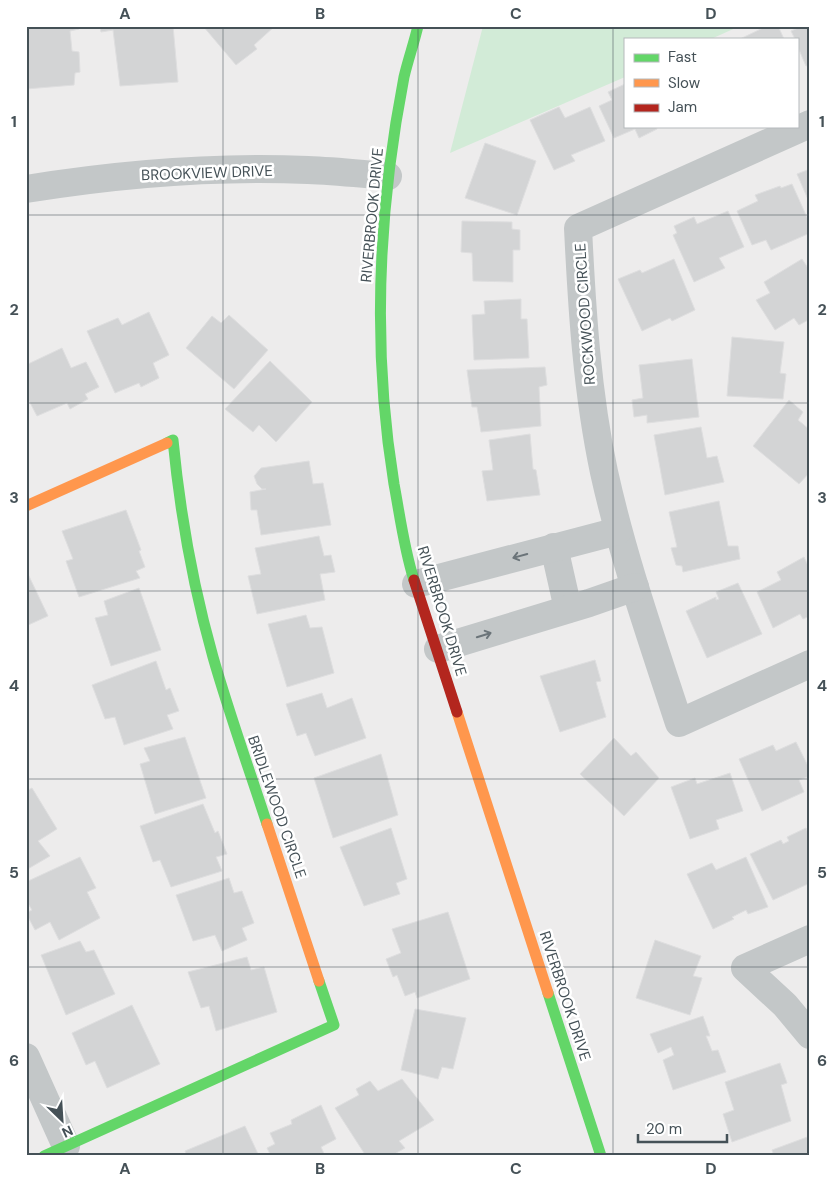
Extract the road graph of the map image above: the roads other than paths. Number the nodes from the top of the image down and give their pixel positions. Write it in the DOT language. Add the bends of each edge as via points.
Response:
graph roads {
  1 [pos="418,26"];
  2 [pos="810,124"];
  3 [pos="388,176"];
  4 [pos="26,189"];
  5 [pos="26,506"];
  6 [pos="618,531"];
  7 [pos="554,547"];
  8 [pos="416,584"];
  9 [pos="635,587"];
  10 [pos="568,610"];
  11 [pos="438,649"];
  12 [pos="810,664"];
  13 [pos="810,939"];
  14 [pos="810,1035"];
  15 [pos="26,1057"];
  16 [pos="55,1151"];
  17 [pos="601,1156"];
  1 -- 3 [label="street, RIVERBROOK DRIVE" via="403,84"];
  2 -- 6 [label="street, ROCKWOOD CIRCLE" via="578,228 589,380"];
  3 -- 4 [label="street, BROOKVIEW DRIVE" via="307,170 212,170 122,176"];
  3 -- 8 [label="street, RIVERBROOK DRIVE" via="381,268 385,415 394,482"];
  5 -- 16 [label="street, BRIDLEWOOD CIRCLE" via="173,440 193,574 213,657 334,1025"];
  6 -- 7 [label="street"];
  6 -- 9 [label="street, ROCKWOOD CIRCLE"];
  7 -- 8 [label="street, one-way"];
  7 -- 10 [label="street"];
  8 -- 11 [label="street, RIVERBROOK DRIVE"];
  9 -- 10 [label="street"];
  9 -- 12 [label="street, ROCKWOOD CIRCLE" via="679,723"];
  11 -- 10 [label="street, one-way"];
  11 -- 17 [label="street, RIVERBROOK DRIVE"];
  13 -- 14 [label="street" via="745,968 785,1005"];
  15 -- 16 [label="street"];
}
